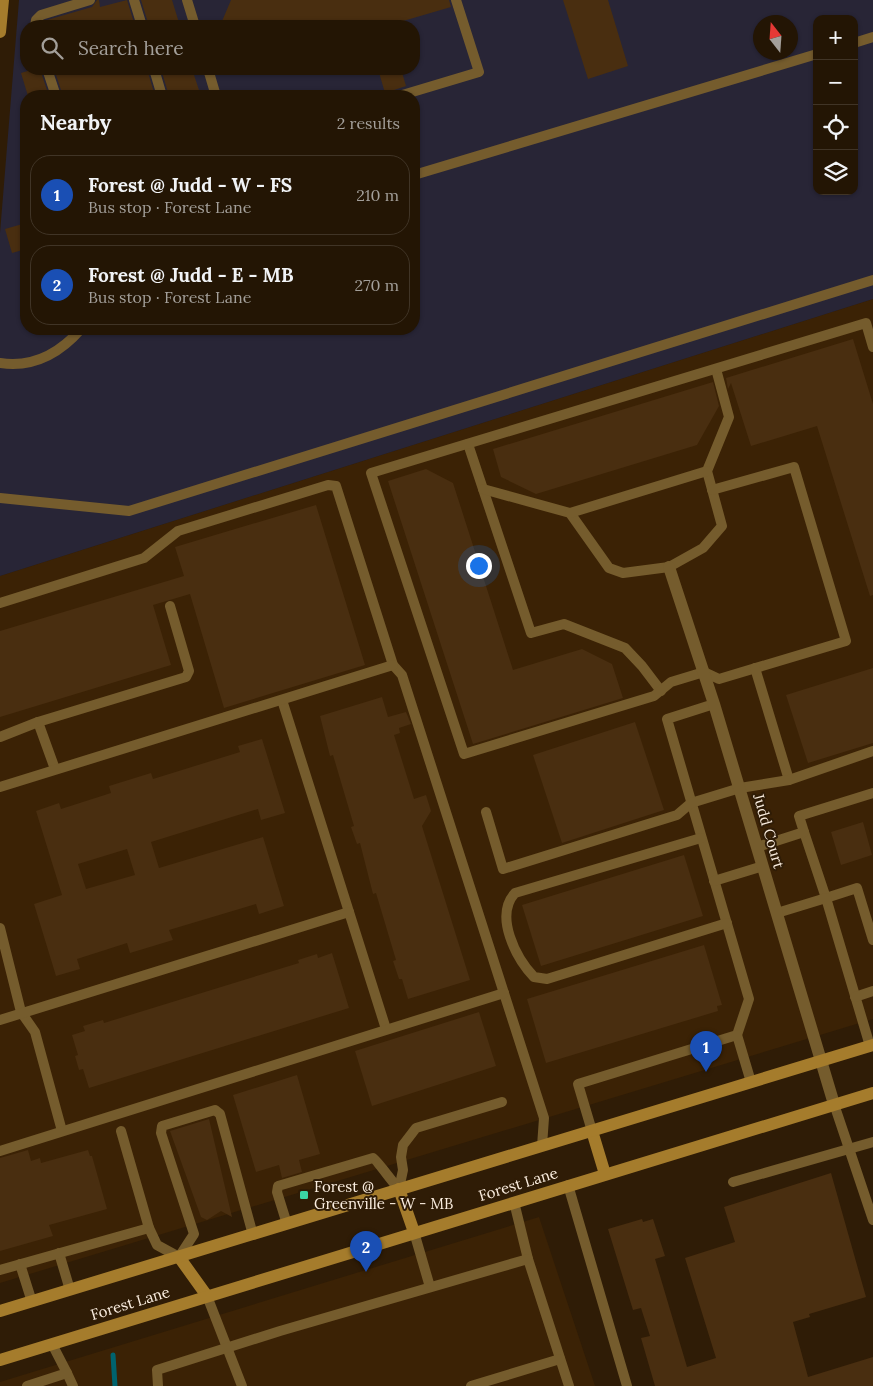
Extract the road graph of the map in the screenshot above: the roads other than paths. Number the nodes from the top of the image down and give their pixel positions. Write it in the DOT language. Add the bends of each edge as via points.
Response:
graph roads {
  1 [pos="3,0"];
  2 [pos="90,0"];
  3 [pos="134,0"];
  4 [pos="187,0"];
  5 [pos="456,0"];
  6 [pos="36,20"];
  7 [pos="140,20"];
  8 [pos="193,20"];
  9 [pos="0,32"];
  10 [pos="873,37"];
  11 [pos="858,42"];
  12 [pos="813,55"];
  13 [pos="49,75"];
  14 [pos="156,75"];
  15 [pos="210,75"];
  16 [pos="54,90"];
  17 [pos="160,90"];
  18 [pos="214,90"];
  19 [pos="419,90"];
  20 [pos="420,173"];
  21 [pos="873,280"];
  22 [pos="76,335"];
  23 [pos="873,347"];
  24 [pos="0,363"];
  25 [pos="716,368"];
  26 [pos="468,444"];
  27 [pos="707,471"];
  28 [pos="483,488"];
  29 [pos="712,490"];
  30 [pos="0,498"];
  31 [pos="570,513"];
  32 [pos="669,567"];
  33 [pos="0,603"];
  34 [pos="170,606"];
  35 [pos="393,666"];
  36 [pos="756,668"];
  37 [pos="704,672"];
  38 [pos="661,690"];
  39 [pos="282,700"];
  40 [pos="714,704"];
  41 [pos="38,722"];
  42 [pos="0,737"];
  43 [pos="873,751"];
  44 [pos="55,769"];
  45 [pos="789,780"];
  46 [pos="0,787"];
  47 [pos="740,788"];
  48 [pos="873,793"];
  49 [pos="691,803"];
  50 [pos="486,812"];
  51 [pos="804,832"];
  52 [pos="701,838"];
  53 [pos="757,847"];
  54 [pos="763,866"];
  55 [pos="714,882"];
  56 [pos="826,898"];
  57 [pos="349,912"];
  58 [pos="777,913"];
  59 [pos="727,923"];
  60 [pos="0,928"];
  61 [pos="873,940"];
  62 [pos="2,942"];
  63 [pos="873,991"];
  64 [pos="504,993"];
  65 [pos="855,997"];
  66 [pos="21,1012"];
  67 [pos="0,1020"];
  68 [pos="386,1029"];
  69 [pos="737,1035"];
  70 [pos="871,1045"];
  71 [pos="821,1061"];
  72 [pos="751,1082"];
  73 [pos="873,1092"];
  74 [pos="502,1102"];
  75 [pos="834,1104"];
  76 [pos="62,1130"];
  77 [pos="121,1131"];
  78 [pos="592,1131"];
  79 [pos="873,1142"];
  80 [pos="542,1146"];
  81 [pos="850,1149"];
  82 [pos="0,1151"];
  83 [pos="606,1174"];
  84 [pos="733,1182"];
  85 [pos="568,1185"];
  86 [pos="399,1189"];
  87 [pos="514,1202"];
  88 [pos="873,1220"];
  89 [pos="287,1224"];
  90 [pos="149,1228"];
  91 [pos="414,1232"];
  92 [pos="253,1234"];
  93 [pos="59,1253"];
  94 [pos="179,1257"];
  95 [pos="528,1259"];
  96 [pos="20,1264"];
  97 [pos="0,1270"];
  98 [pos="430,1287"];
  99 [pos="70,1290"];
  100 [pos="207,1296"];
  101 [pos="32,1302"];
  102 [pos="0,1311"];
  103 [pos="52,1344"];
  104 [pos="228,1348"];
  105 [pos="560,1359"];
  106 [pos="0,1360"];
  107 [pos="67,1373"];
  108 [pos="27,1386"];
  109 [pos="73,1386"];
  110 [pos="158,1386"];
  111 [pos="242,1386"];
  112 [pos="471,1386"];
  113 [pos="569,1386"];
  114 [pos="627,1386"];
  1 -- 9 [label="main road"];
  2 -- 6 [label="lane" via="41,15"];
  3 -- 7 [label="lane"];
  4 -- 8 [label="lane"];
  5 -- 19 [label="lane" via="479,72"];
  10 -- 11 [label="lane"];
  12 -- 20 [label="lane"];
  13 -- 16 [label="lane"];
  14 -- 17 [label="lane"];
  15 -- 18 [label="lane"];
  21 -- 30 [label="lane" via="129,511"];
  22 -- 24 [label="lane" via="67,345 43,360 14,366"];
  23 -- 25 [label="lane" via="866,323"];
  25 -- 26 [label="lane"];
  25 -- 27 [label="lane" via="728,417"];
  26 -- 28 [label="lane"];
  26 -- 38 [label="lane" via="371,473 464,754 654,696"];
  27 -- 29 [label="lane"];
  27 -- 31 [label="lane"];
  28 -- 31 [label="lane"];
  28 -- 38 [label="lane" via="531,633 564,624 625,648"];
  29 -- 32 [label="lane" via="722,526 702,548"];
  29 -- 36 [label="lane" via="794,467 846,641"];
  31 -- 32 [label="lane" via="609,568 623,573"];
  32 -- 37 [label="street, Judd Court"];
  33 -- 35 [label="lane" via="144,558 178,531 328,485 336,486"];
  34 -- 41 [label="lane" via="189,671 186,677"];
  35 -- 39 [label="lane"];
  35 -- 64 [label="lane" via="402,675"];
  36 -- 37 [label="lane" via="719,679"];
  36 -- 45 [label="lane"];
  37 -- 38 [label="lane" via="671,682"];
  37 -- 40 [label="street, Judd Court"];
  39 -- 44 [label="lane"];
  39 -- 57 [label="lane"];
  40 -- 47 [label="street, Judd Court"];
  40 -- 49 [label="lane" via="667,719"];
  41 -- 42 [label="lane"];
  41 -- 44 [label="lane"];
  43 -- 45 [label="lane"];
  44 -- 46 [label="lane"];
  45 -- 47 [label="lane"];
  47 -- 49 [label="lane"];
  47 -- 53 [label="street, Judd Court"];
  48 -- 51 [label="lane" via="799,816"];
  49 -- 50 [label="lane" via="677,815 502,869"];
  49 -- 52 [label="lane"];
  51 -- 53 [label="lane"];
  51 -- 56 [label="lane"];
  52 -- 55 [label="lane"];
  52 -- 59 [label="lane" via="515,894 509,900 506,916 516,951 534,977 546,978"];
  53 -- 54 [label="street, Judd Court"];
  54 -- 55 [label="lane"];
  54 -- 58 [label="street, Judd Court"];
  55 -- 59 [label="lane"];
  56 -- 58 [label="lane"];
  56 -- 61 [label="lane" via="857,888"];
  56 -- 65 [label="lane"];
  57 -- 66 [label="lane"];
  57 -- 68 [label="lane"];
  58 -- 71 [label="street, Judd Court"];
  59 -- 69 [label="lane" via="749,999"];
  60 -- 62 [label="lane"];
  62 -- 66 [label="lane"];
  63 -- 65 [label="lane"];
  64 -- 68 [label="lane"];
  64 -- 80 [label="lane" via="544,1118"];
  65 -- 70 [label="lane"];
  66 -- 67 [label="lane"];
  66 -- 76 [label="lane" via="35,1032"];
  68 -- 76 [label="lane"];
  69 -- 72 [label="lane"];
  69 -- 78 [label="lane" via="578,1084"];
  70 -- 71 [label="main road, Forest Lane"];
  71 -- 72 [label="main road, Forest Lane"];
  71 -- 75 [label="street, Judd Court"];
  72 -- 78 [label="main road, Forest Lane"];
  73 -- 75 [label="main road, Forest Lane"];
  74 -- 86 [label="lane" via="416,1128 403,1145"];
  75 -- 81 [label="lane"];
  75 -- 83 [label="main road, Forest Lane"];
  76 -- 82 [label="lane"];
  77 -- 90 [label="lane"];
  78 -- 80 [label="main road, Forest Lane"];
  78 -- 83 [label="main road"];
  79 -- 81 [label="lane"];
  80 -- 86 [label="main road, Forest Lane"];
  81 -- 84 [label="lane"];
  81 -- 88 [label="lane"];
  83 -- 85 [label="main road, Forest Lane"];
  85 -- 87 [label="main road, Forest Lane"];
  85 -- 114 [label="lane"];
  86 -- 89 [label="main road, Forest Lane"];
  86 -- 89 [label="lane" via="373,1158 278,1186"];
  86 -- 91 [label="main road"];
  87 -- 91 [label="main road, Forest Lane"];
  87 -- 95 [label="lane"];
  89 -- 92 [label="main road, Forest Lane"];
  90 -- 93 [label="lane"];
  90 -- 94 [label="lane" via="157,1245"];
  91 -- 98 [label="lane"];
  91 -- 100 [label="main road, Forest Lane"];
  92 -- 94 [label="main road, Forest Lane"];
  92 -- 94 [label="lane" via="220,1114 215,1110 162,1126 161,1133 194,1234"];
  93 -- 96 [label="lane"];
  93 -- 99 [label="lane"];
  94 -- 99 [label="main road, Forest Lane"];
  94 -- 100 [label="main road"];
  95 -- 98 [label="lane"];
  95 -- 105 [label="lane"];
  96 -- 97 [label="lane"];
  96 -- 101 [label="lane"];
  98 -- 104 [label="lane"];
  99 -- 101 [label="main road, Forest Lane"];
  100 -- 103 [label="main road, Forest Lane"];
  100 -- 104 [label="lane"];
  101 -- 102 [label="main road, Forest Lane"];
  103 -- 106 [label="main road, Forest Lane"];
  103 -- 107 [label="lane"];
  104 -- 110 [label="lane" via="157,1370"];
  104 -- 111 [label="lane"];
  105 -- 112 [label="lane"];
  105 -- 113 [label="lane"];
  107 -- 108 [label="lane"];
  107 -- 109 [label="lane"];
}
